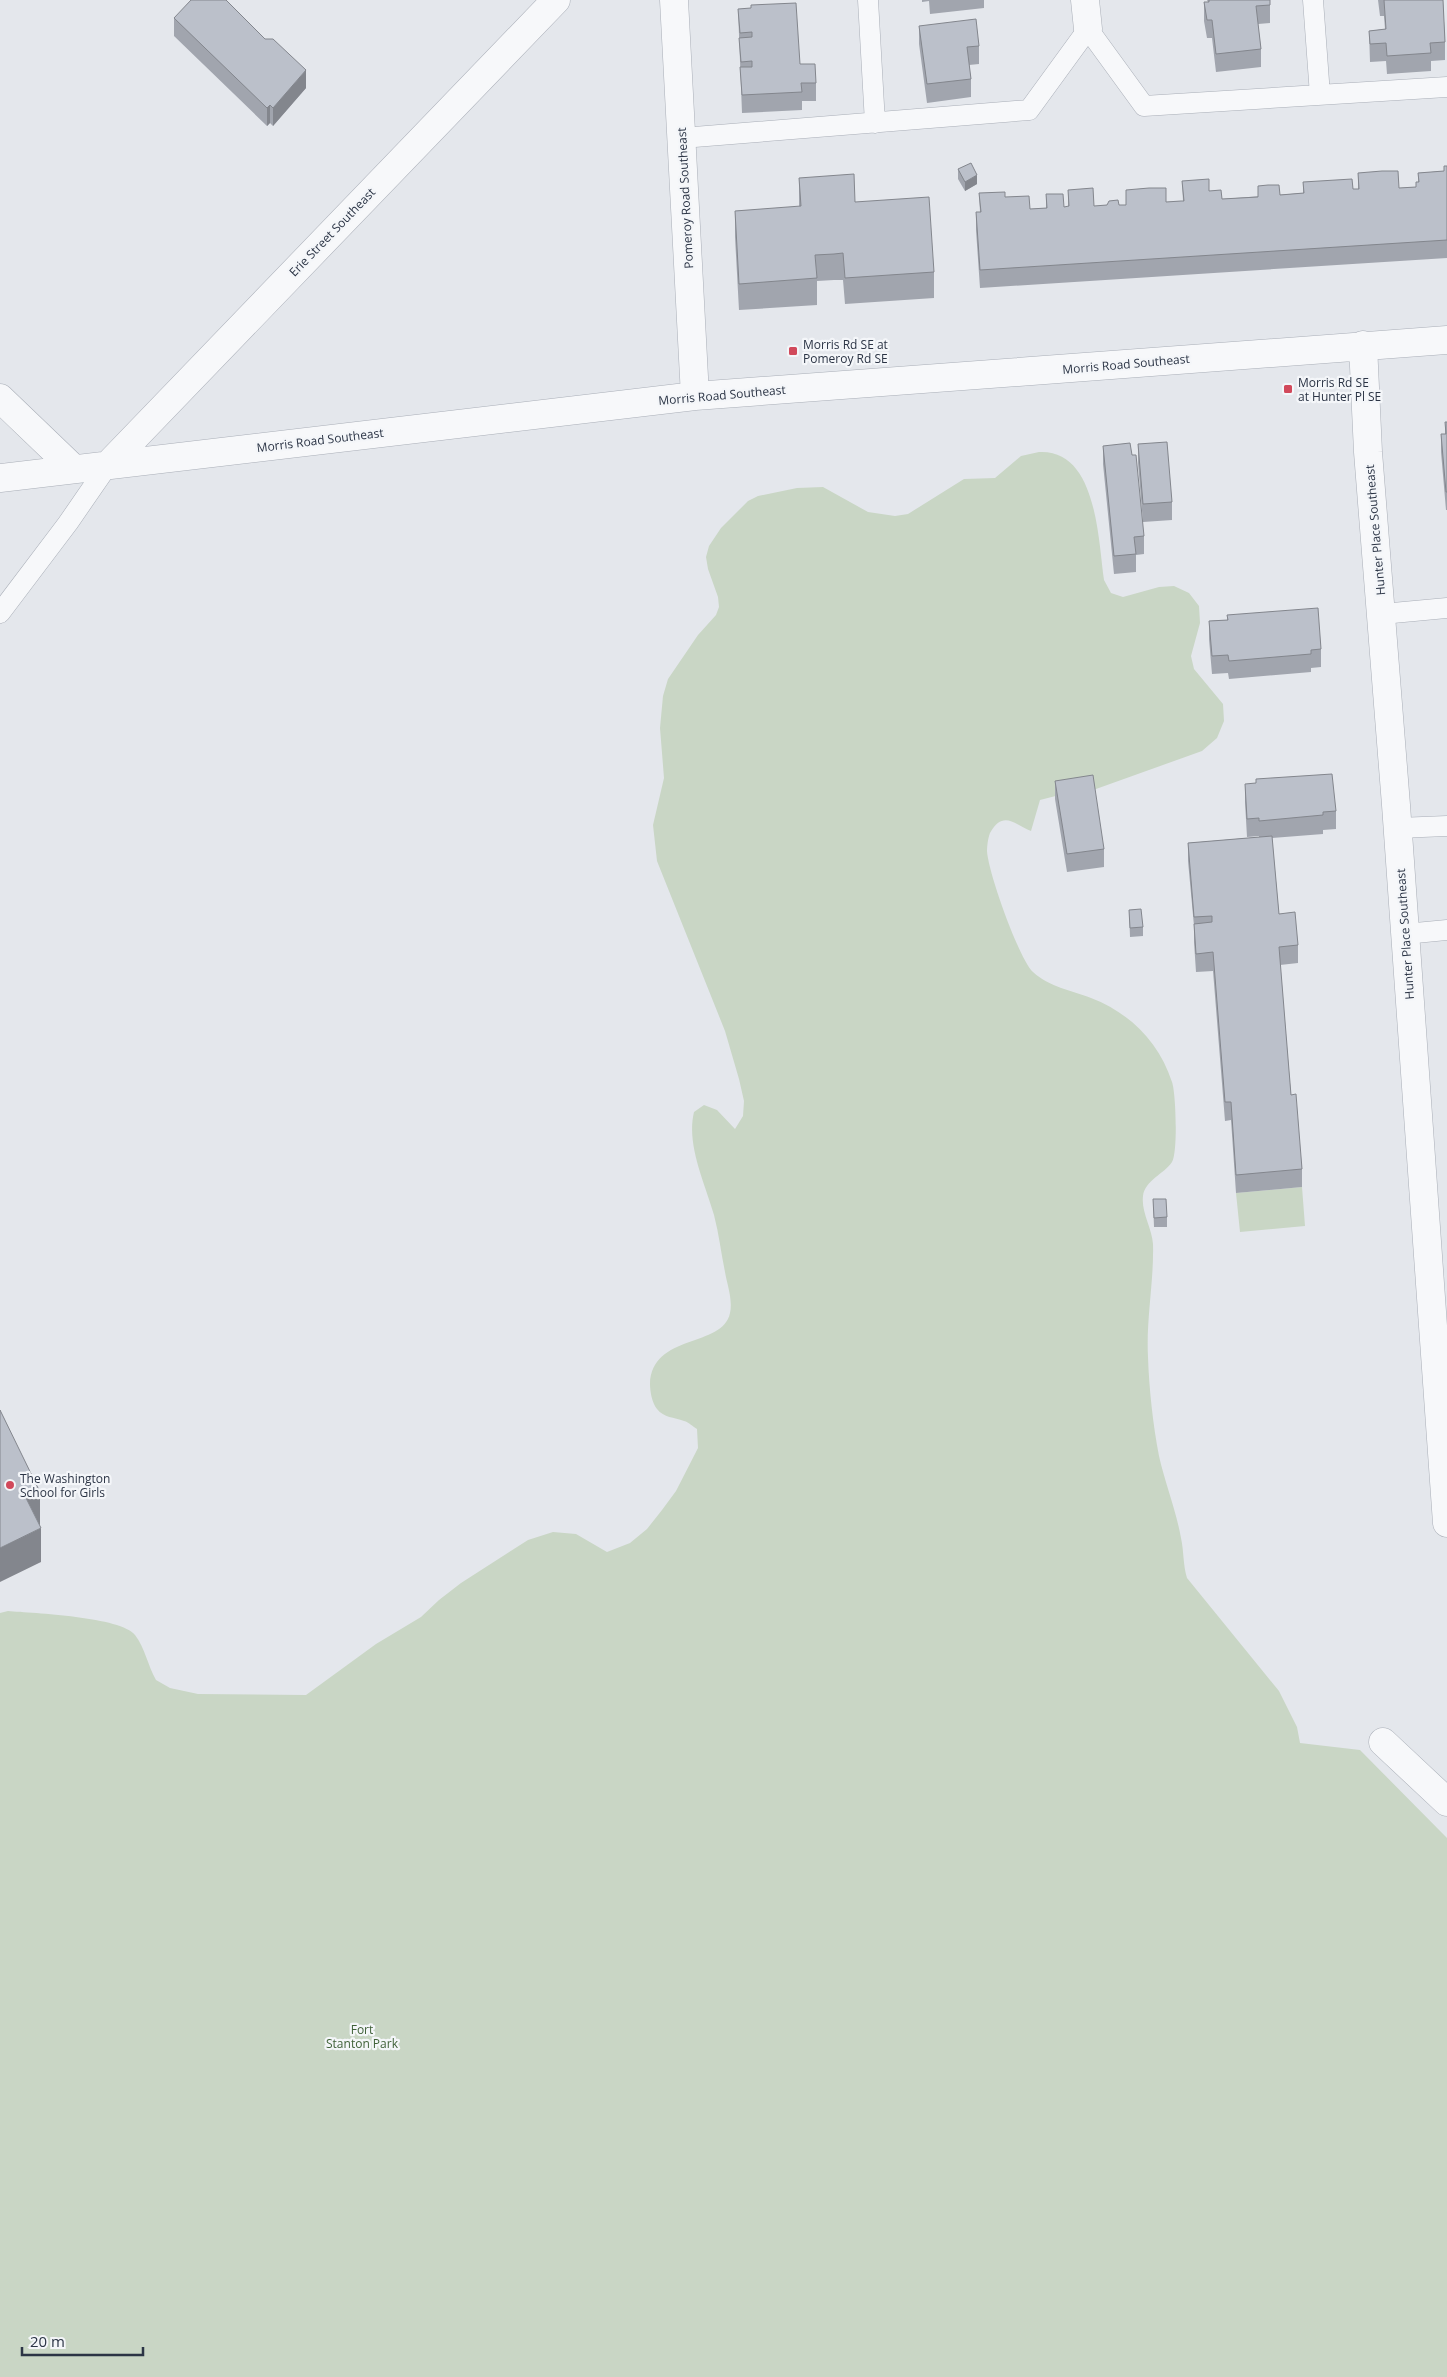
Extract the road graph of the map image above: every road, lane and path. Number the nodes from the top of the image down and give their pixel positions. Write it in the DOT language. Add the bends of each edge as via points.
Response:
graph roads {
  1 [pos="556,0"];
  2 [pos="674,0"];
  3 [pos="868,0"];
  4 [pos="1085,0"];
  5 [pos="1313,0"];
  6 [pos="1088,29"];
  7 [pos="1447,87"];
  8 [pos="1320,95"];
  9 [pos="874,123"];
  10 [pos="682,138"];
  11 [pos="1447,340"];
  12 [pos="1363,345"];
  13 [pos="695,396"];
  14 [pos="0,398"];
  15 [pos="108,465"];
  16 [pos="74,469"];
  17 [pos="0,478"];
  18 [pos="1447,608"];
  19 [pos="0,613"];
  20 [pos="1382,614"];
  21 [pos="1447,826"];
  22 [pos="1398,828"];
  23 [pos="1447,930"];
  24 [pos="1405,934"];
  25 [pos="1441,1353"];
  26 [pos="1447,1523"];
  27 [pos="1383,1742"];
  28 [pos="1447,1802"];
  1 -- 15 [label="street, Erie Street Southeast"];
  2 -- 10 [label="street, Pomeroy Road Southeast"];
  3 -- 9 [label="lane"];
  4 -- 6 [label="street"];
  5 -- 8 [label="lane"];
  6 -- 8 [label="lane" via="1144,106"];
  6 -- 9 [label="lane" via="1029,110"];
  7 -- 8 [label="lane"];
  9 -- 10 [label="lane"];
  10 -- 13 [label="street, Pomeroy Road Southeast"];
  11 -- 12 [label="street, Morris Road Southeast"];
  12 -- 13 [label="street, Morris Road Southeast"];
  12 -- 20 [label="street, Hunter Place Southeast" via="1368,452"];
  13 -- 15 [label="street, Morris Road Southeast"];
  14 -- 16 [label="street"];
  15 -- 16 [label="street, Morris Road Southeast"];
  15 -- 19 [label="lane"];
  16 -- 17 [label="street, Morris Road Southeast"];
  18 -- 20 [label="lane"];
  20 -- 22 [label="street, Hunter Place Southeast"];
  21 -- 22 [label="lane"];
  22 -- 24 [label="street, Hunter Place Southeast"];
  23 -- 24 [label="lane"];
  24 -- 25 [label="street, Hunter Place Southeast"];
  25 -- 26 [label="street, Hunter Place Southeast"];
  27 -- 28 [label="street"];
}
